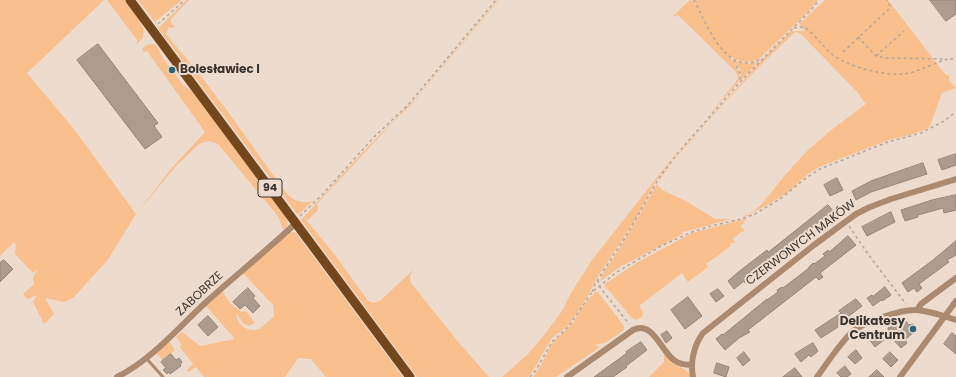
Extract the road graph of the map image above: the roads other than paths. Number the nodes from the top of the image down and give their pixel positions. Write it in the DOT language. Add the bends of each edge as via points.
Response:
graph roads {
  1 [pos="130,0"];
  2 [pos="956,179"];
  3 [pos="295,222"];
  4 [pos="956,278"];
  5 [pos="956,301"];
  6 [pos="914,310"];
  7 [pos="944,317"];
  8 [pos="956,320"];
  9 [pos="146,358"];
  10 [pos="692,365"];
  11 [pos="117,377"];
  12 [pos="164,377"];
  13 [pos="410,377"];
  14 [pos="567,377"];
  15 [pos="693,377"];
  16 [pos="817,377"];
  17 [pos="900,377"];
  1 -- 3 [label="main road, 94"];
  2 -- 10 [label="street, CZERWONYCH MAKÓW" via="870,206 848,220 703,333 696,345"];
  3 -- 9 [label="street, ZABOBRZE"];
  3 -- 13 [label="main road, 94"];
  4 -- 6 [label="street"];
  5 -- 7 [label="street"];
  6 -- 7 [label="street"];
  6 -- 16 [label="street" via="879,318 852,332"];
  7 -- 8 [label="street"];
  7 -- 17 [label="street"];
  9 -- 11 [label="street, ZABOBRZE"];
  9 -- 12 [label="lane"];
  10 -- 14 [label="street" via="672,359 646,329 641,328 634,330"];
  10 -- 15 [label="street, CZERWONYCH MAKÓW"];
}
